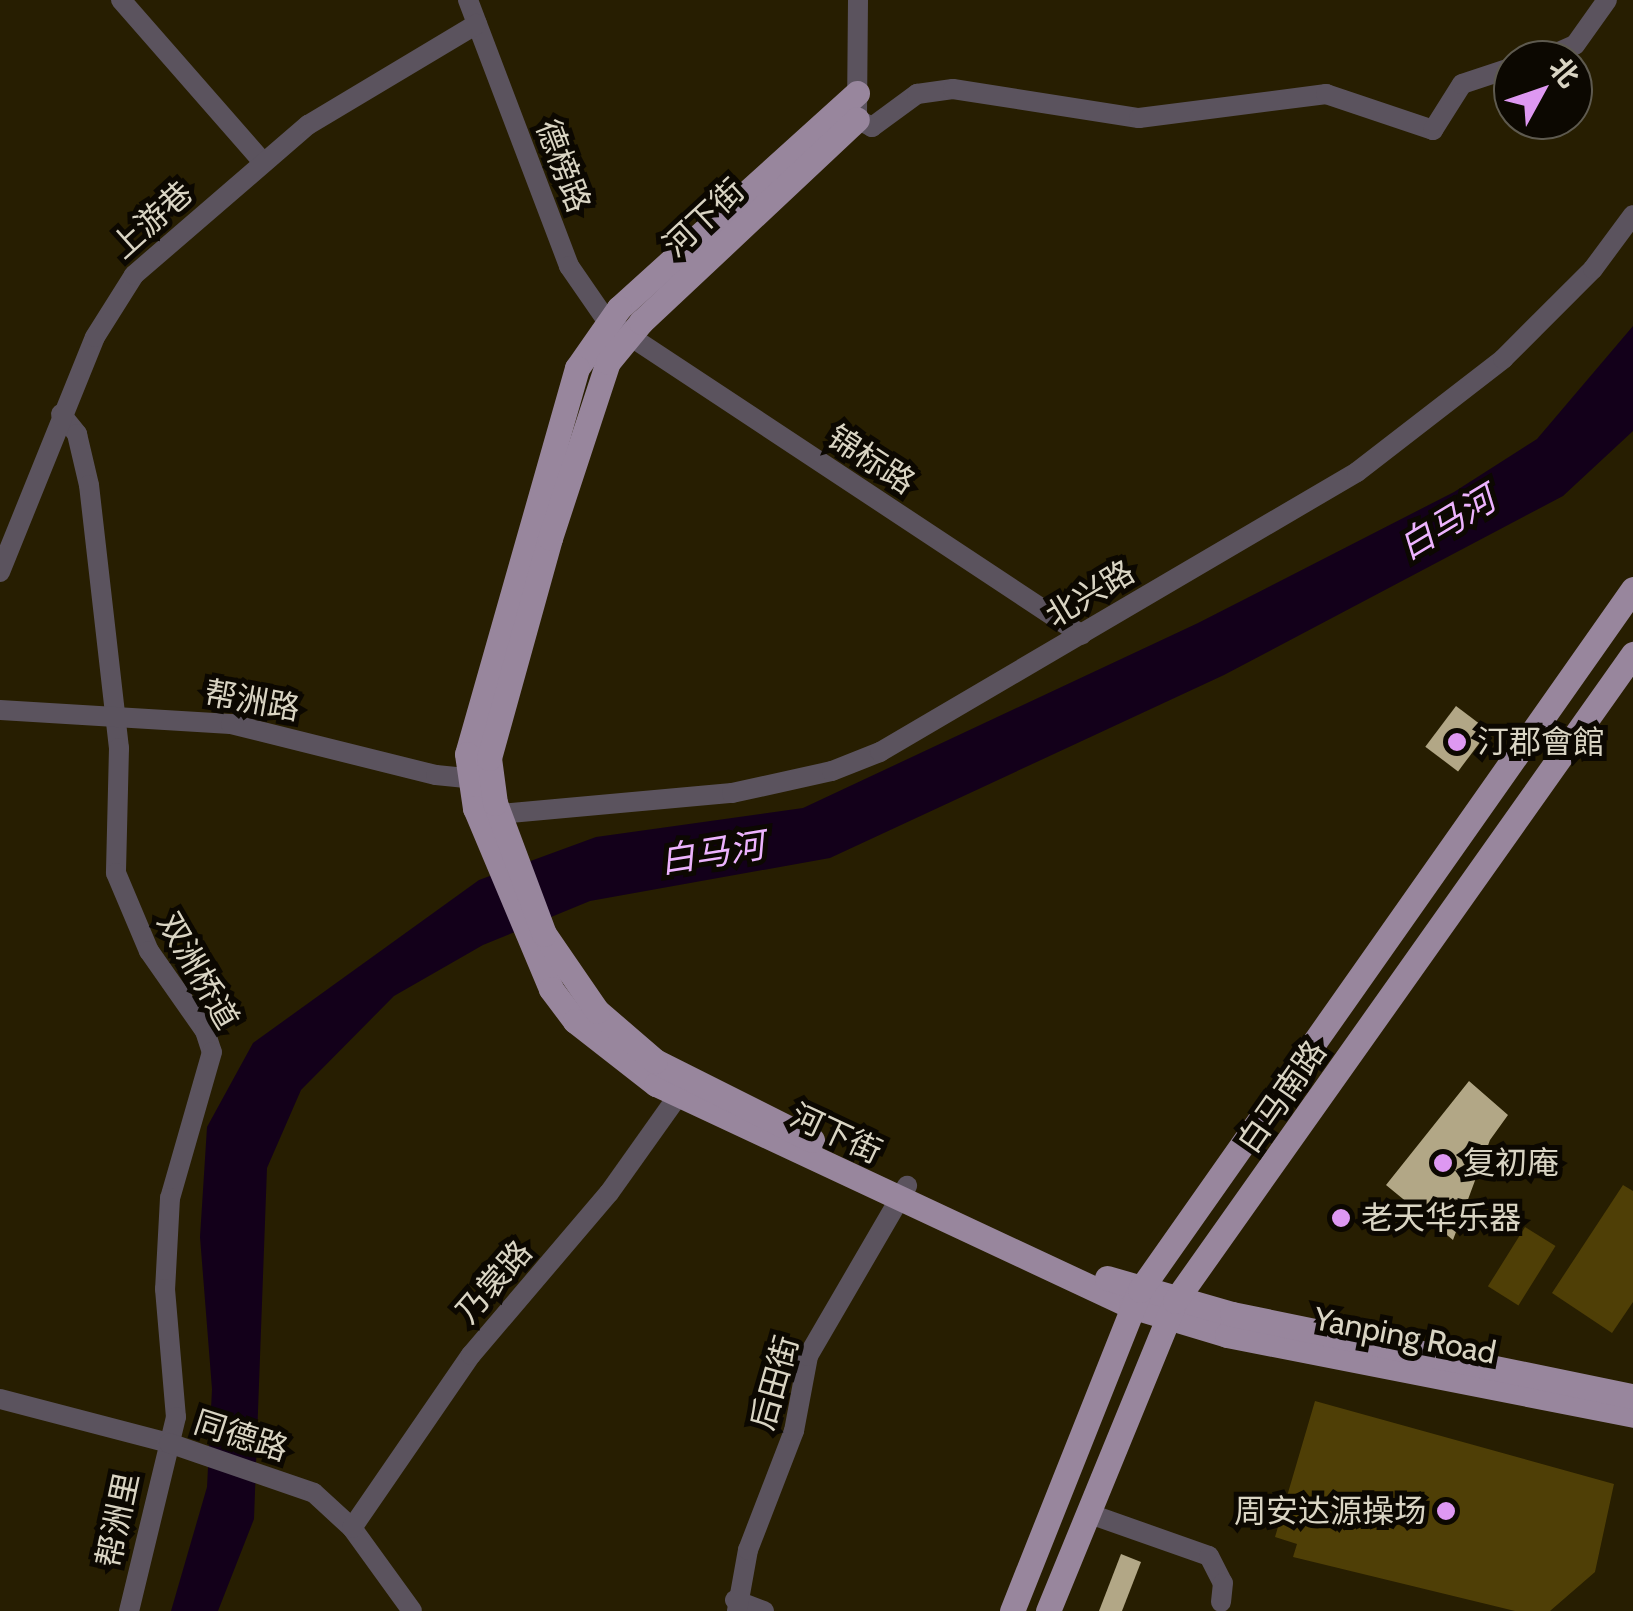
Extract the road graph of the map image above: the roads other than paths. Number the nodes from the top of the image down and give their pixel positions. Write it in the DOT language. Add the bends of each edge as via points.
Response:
graph roads {
  1 [pos="121,0"];
  2 [pos="468,0"];
  3 [pos="858,0"];
  4 [pos="1607,0"];
  5 [pos="477,24"];
  6 [pos="1579,40"];
  7 [pos="1493,74"];
  8 [pos="856,92"];
  9 [pos="857,119"];
  10 [pos="262,162"];
  11 [pos="1633,215"];
  12 [pos="617,328"];
  13 [pos="61,414"];
  14 [pos="0,572"];
  15 [pos="1633,590"];
  16 [pos="1082,635"];
  17 [pos="1633,654"];
  18 [pos="0,710"];
  19 [pos="114,716"];
  20 [pos="478,780"];
  21 [pos="489,815"];
  22 [pos="684,1088"];
  23 [pos="902,1193"];
  24 [pos="1136,1298"];
  25 [pos="1170,1310"];
  26 [pos="1633,1396"];
  27 [pos="0,1399"];
  28 [pos="1633,1416"];
  29 [pos="169,1443"];
  30 [pos="1087,1512"];
  31 [pos="352,1528"];
  32 [pos="1221,1602"];
  33 [pos="736,1606"];
  34 [pos="129,1611"];
  35 [pos="412,1611"];
  36 [pos="764,1611"];
  37 [pos="1012,1611"];
  38 [pos="1048,1611"];
  1 -- 10 [label="street"];
  2 -- 5 [label="street, 德榜路"];
  3 -- 8 [label="street"];
  4 -- 6 [label="street"];
  5 -- 10 [label="street, 上游巷" via="336,106"];
  5 -- 12 [label="street, 德榜路" via="569,266"];
  7 -- 9 [label="street, 河下街" via="1462,84 1432,130 1326,94 1138,118 940,89 907,99 880,126"];
  8 -- 9 [label="street"];
  8 -- 12 [label="main road, 河下街"];
  9 -- 12 [label="main road, 河下街"];
  10 -- 13 [label="street, 上游巷" via="124,286"];
  11 -- 16 [label="street, 北兴路" via="1593,270 1471,387 1357,472"];
  12 -- 16 [label="street, 锦标路"];
  12 -- 20 [label="main road, 河下街"];
  13 -- 14 [label="street, 上游巷"];
  13 -- 19 [label="street, 双洲桥道" via="77,434 87,468"];
  15 -- 24 [label="main road"];
  16 -- 21 [label="street, 北兴路" via="899,742 832,771 732,793"];
  17 -- 25 [label="main road, 白马南路"];
  18 -- 19 [label="street, 帮洲路"];
  19 -- 20 [label="street, 帮洲路" via="232,724"];
  19 -- 29 [label="street, 双洲桥道" via="120,888 149,951 205,1030 212,1052 168,1210 166,1303 177,1402"];
  20 -- 21 [label="main road, 河下街"];
  21 -- 22 [label="main road, 河下街" via="536,939 608,1024"];
  22 -- 23 [label="main road, 河下街"];
  22 -- 31 [label="street, 乃裳路" via="610,1194 477,1346"];
  23 -- 24 [label="main road, 河下街"];
  23 -- 33 [label="street, 后田街" via="813,1344 794,1432"];
  24 -- 25 [label="main road, 河下街"];
  24 -- 37 [label="main road"];
  25 -- 26 [label="main road, Yanping Road"];
  25 -- 28 [label="main road, Yanping Road"];
  25 -- 30 [label="main road, 白马南路"];
  27 -- 29 [label="street, 同德路"];
  29 -- 31 [label="street, 同德路" via="314,1493"];
  29 -- 34 [label="street, 帮洲里"];
  30 -- 32 [label="street" via="1209,1556 1223,1583"];
  30 -- 38 [label="main road, 白马南路"];
  31 -- 35 [label="street, 同德路"];
  33 -- 36 [label="street"];
}
